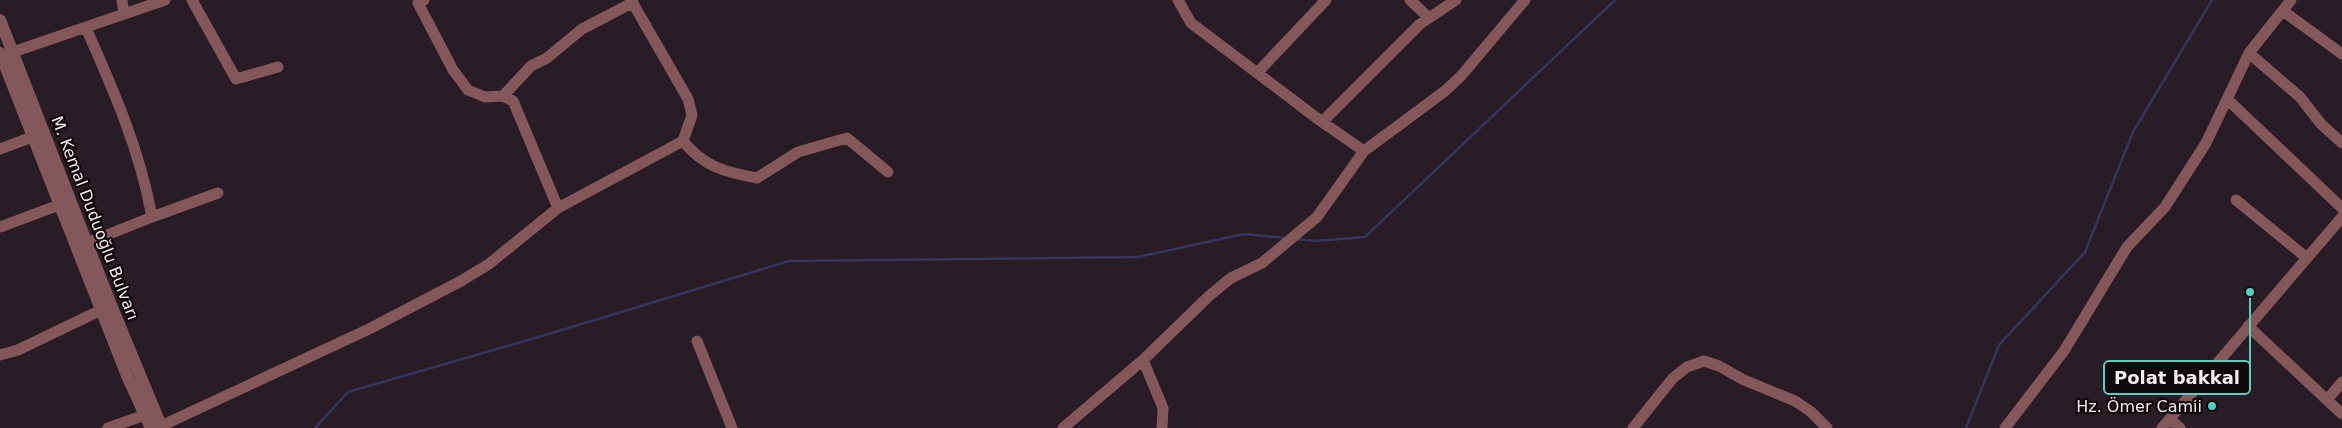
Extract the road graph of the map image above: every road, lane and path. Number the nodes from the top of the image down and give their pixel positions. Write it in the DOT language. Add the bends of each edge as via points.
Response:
graph roads {
  1 [pos="122,0"];
  2 [pos="165,0"];
  3 [pos="192,0"];
  4 [pos="1178,0"];
  5 [pos="1326,0"];
  6 [pos="1410,0"];
  7 [pos="1456,0"];
  8 [pos="1525,0"];
  9 [pos="2291,0"];
  10 [pos="417,1"];
  11 [pos="630,1"];
  12 [pos="2284,11"];
  13 [pos="124,14"];
  14 [pos="1428,17"];
  15 [pos="0,20"];
  16 [pos="86,28"];
  17 [pos="2248,53"];
  18 [pos="4,54"];
  19 [pos="2342,54"];
  20 [pos="278,67"];
  21 [pos="1257,73"];
  22 [pos="502,96"];
  23 [pos="2226,99"];
  24 [pos="1322,122"];
  25 [pos="32,137"];
  26 [pos="682,141"];
  27 [pos="2342,143"];
  28 [pos="0,149"];
  29 [pos="1364,151"];
  30 [pos="888,172"];
  31 [pos="218,193"];
  32 [pos="2236,200"];
  33 [pos="59,205"];
  34 [pos="558,208"];
  35 [pos="2342,208"];
  36 [pos="152,217"];
  37 [pos="2342,217"];
  38 [pos="0,227"];
  39 [pos="87,243"];
  40 [pos="2307,258"];
  41 [pos="101,310"];
  42 [pos="2248,326"];
  43 [pos="697,341"];
  44 [pos="0,355"];
  45 [pos="1143,360"];
  46 [pos="2342,382"];
  47 [pos="2327,400"];
  48 [pos="150,413"];
  49 [pos="2342,414"];
  50 [pos="2170,418"];
  51 [pos="108,428"];
  52 [pos="158,428"];
  53 [pos="732,428"];
  54 [pos="1063,428"];
  55 [pos="1162,428"];
  56 [pos="1633,428"];
  57 [pos="1827,428"];
  58 [pos="2005,428"];
  59 [pos="2162,428"];
  60 [pos="2180,428"];
  1 -- 13 [label="street"];
  2 -- 13 [label="street"];
  3 -- 20 [label="street" via="236,79"];
  4 -- 21 [label="street" via="1191,22"];
  5 -- 21 [label="street"];
  6 -- 14 [label="street"];
  7 -- 14 [label="street"];
  8 -- 29 [label="street" via="1461,76"];
  9 -- 12 [label="street"];
  10 -- 22 [label="street" via="453,70 468,90 484,97"];
  11 -- 22 [label="street" via="582,29 547,58 531,66"];
  11 -- 26 [label="street" via="688,99 692,115"];
  12 -- 17 [label="street"];
  12 -- 19 [label="street"];
  13 -- 16 [label="street"];
  14 -- 24 [label="street"];
  15 -- 18 [label="street, M. Kemal Duduoğlu Bulvarı"];
  16 -- 18 [label="street"];
  16 -- 36 [label="street" via="145,177"];
  17 -- 23 [label="street"];
  17 -- 27 [label="street" via="2300,97 2321,124"];
  18 -- 25 [label="street, M. Kemal Duduoğlu Bulvarı"];
  18 -- 39 [label="street, M. Kemal Duduoğlu Bulvarı"];
  21 -- 24 [label="street"];
  22 -- 34 [label="street" via="512,101"];
  23 -- 35 [label="street"];
  23 -- 58 [label="street" via="2206,143 2165,207 2127,247 2064,351"];
  24 -- 29 [label="street"];
  25 -- 28 [label="street"];
  25 -- 33 [label="street, M. Kemal Duduoğlu Bulvarı"];
  26 -- 30 [label="street" via="695,156 710,165 733,174 757,178 798,152 847,138"];
  26 -- 34 [label="street"];
  29 -- 45 [label="street" via="1317,217 1262,263 1231,278 1209,296"];
  31 -- 36 [label="street"];
  32 -- 40 [label="street"];
  33 -- 38 [label="street"];
  33 -- 41 [label="street, M. Kemal Duduoğlu Bulvarı"];
  34 -- 52 [label="street" via="489,264 461,281 361,333"];
  36 -- 39 [label="street"];
  37 -- 40 [label="street"];
  39 -- 48 [label="street, M. Kemal Duduoğlu Bulvarı"];
  40 -- 42 [label="street"];
  41 -- 44 [label="street" via="18,350"];
  41 -- 48 [label="street, M. Kemal Duduoğlu Bulvarı"];
  42 -- 47 [label="street"];
  42 -- 50 [label="street"];
  43 -- 53 [label="street"];
  45 -- 54 [label="street"];
  45 -- 55 [label="street" via="1163,408"];
  46 -- 47 [label="street"];
  47 -- 49 [label="street"];
  48 -- 51 [label="street"];
  48 -- 52 [label="street, M. Kemal Duduoğlu Bulvarı"];
  50 -- 59 [label="street"];
  50 -- 60 [label="street"];
  56 -- 57 [label="street" via="1673,378 1687,367 1704,361 1795,401"];
}
